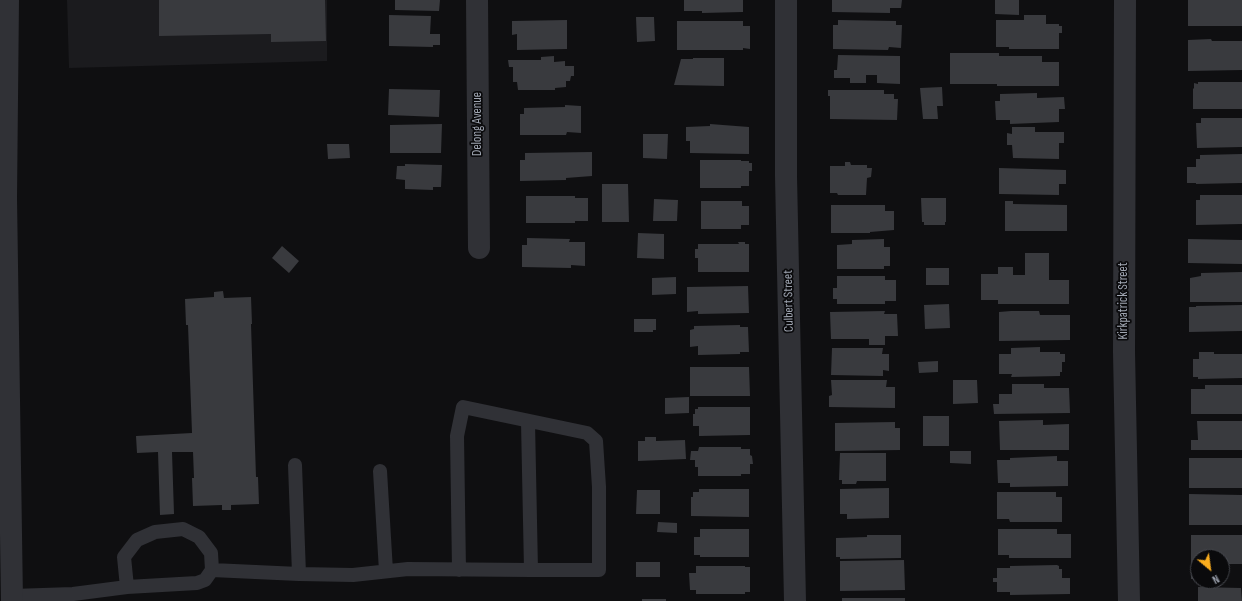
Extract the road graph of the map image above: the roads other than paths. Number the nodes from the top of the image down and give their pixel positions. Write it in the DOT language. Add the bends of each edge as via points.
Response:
graph roads {
  1 [pos="477,0"];
  2 [pos="786,0"];
  3 [pos="1125,0"];
  4 [pos="5,8"];
  5 [pos="479,248"];
  6 [pos="528,422"];
  7 [pos="5,464"];
  8 [pos="295,465"];
  9 [pos="380,471"];
  10 [pos="212,570"];
  11 [pos="459,570"];
  12 [pos="531,570"];
  13 [pos="386,571"];
  14 [pos="299,574"];
  15 [pos="127,587"];
  16 [pos="12,598"];
  17 [pos="795,601"];
  18 [pos="1129,601"];
  1 -- 5 [label="street, Delong Avenue"];
  2 -- 17 [label="street, Culbert Street" via="786,184"];
  3 -- 18 [label="street, Kirkpatrick Street" via="1124,352"];
  4 -- 7 [label="street"];
  6 -- 11 [label="lane" via="463,407 457,436"];
  6 -- 12 [label="lane"];
  6 -- 12 [label="lane" via="587,433 596,441 599,487 599,570"];
  7 -- 16 [label="street"];
  8 -- 14 [label="lane"];
  9 -- 13 [label="lane"];
  10 -- 14 [label="lane"];
  10 -- 15 [label="lane" via="205,580 197,583"];
  10 -- 15 [label="lane" via="211,553 199,537 183,529 155,532 137,540 124,558"];
  11 -- 12 [label="lane"];
  11 -- 13 [label="lane"];
  13 -- 14 [label="lane" via="353,575"];
  15 -- 16 [label="lane"];
}
